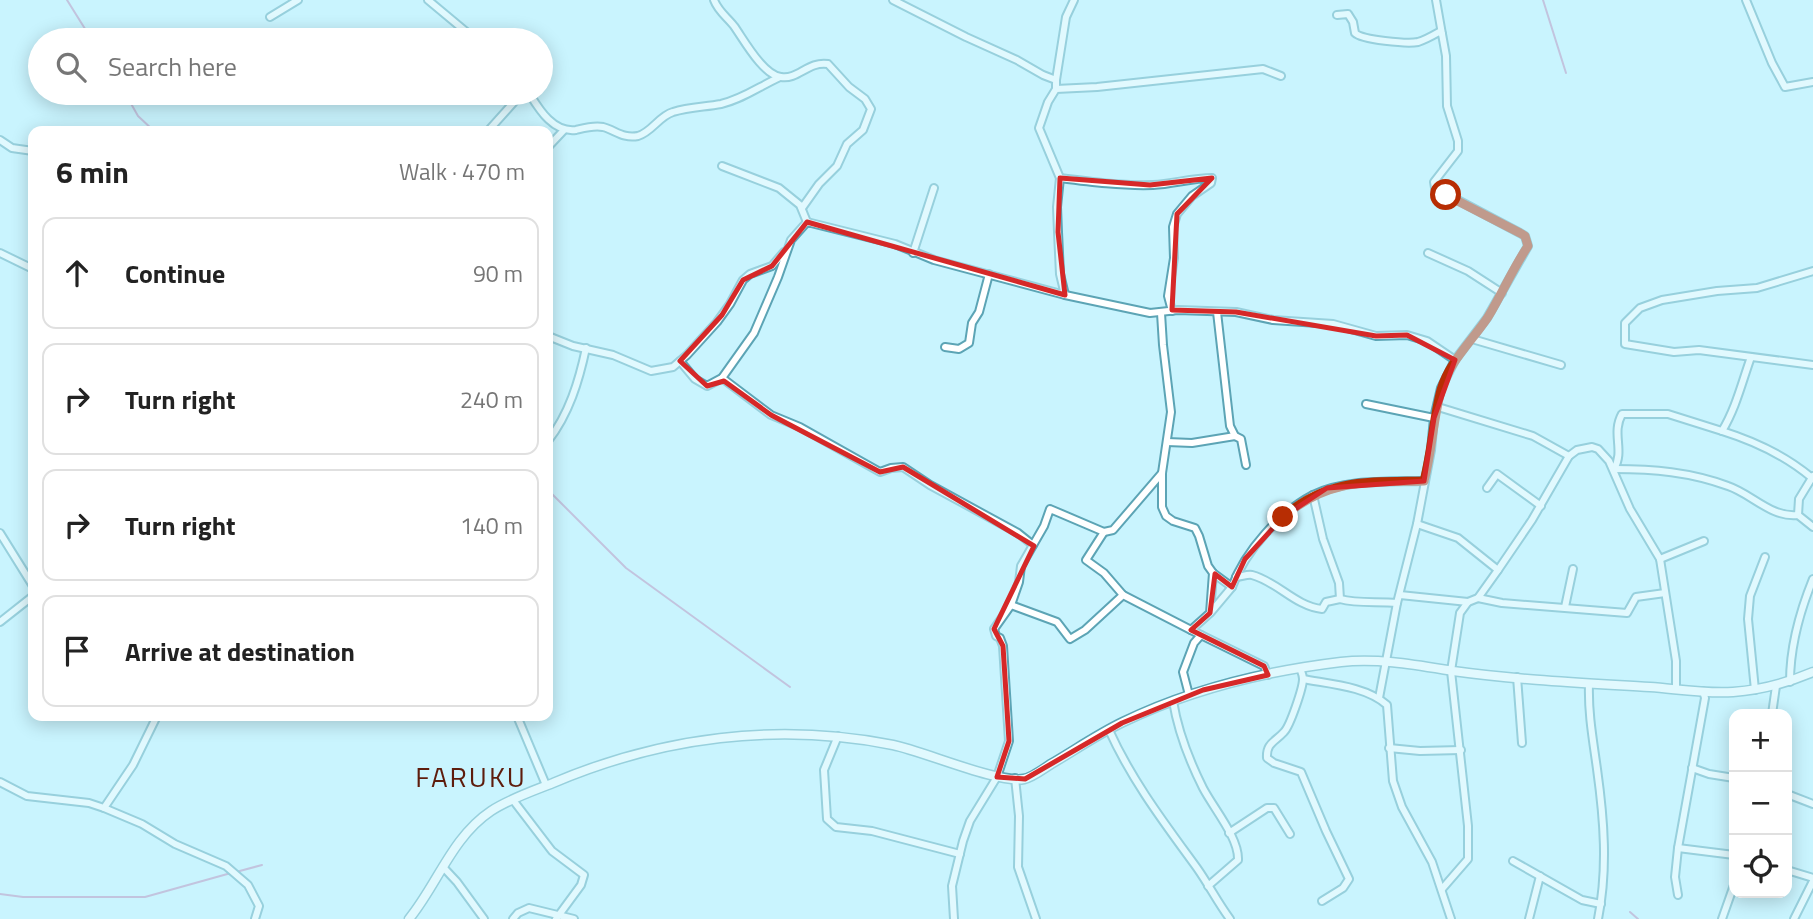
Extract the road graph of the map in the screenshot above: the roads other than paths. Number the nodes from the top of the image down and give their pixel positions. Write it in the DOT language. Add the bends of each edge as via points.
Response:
graph roads {
  1 [pos="298,0"];
  2 [pos="428,0"];
  3 [pos="714,0"];
  4 [pos="893,0"];
  5 [pos="1074,0"];
  6 [pos="1436,0"];
  7 [pos="1746,0"];
  8 [pos="1337,15"];
  9 [pos="270,17"];
  10 [pos="462,28"];
  11 [pos="1442,34"];
  12 [pos="1281,76"];
  13 [pos="780,77"];
  14 [pos="1056,80"];
  15 [pos="1813,82"];
  16 [pos="1056,89"];
  17 [pos="511,105"];
  18 [pos="535,105"];
  19 [pos="492,126"];
  20 [pos="564,130"];
  21 [pos="0,140"];
  22 [pos="553,142"];
  23 [pos="28,150"];
  24 [pos="722,166"];
  25 [pos="1060,178"];
  26 [pos="934,188"];
  27 [pos="802,208"];
  28 [pos="807,222"];
  29 [pos="788,248"];
  30 [pos="0,253"];
  31 [pos="913,253"];
  32 [pos="1428,253"];
  33 [pos="28,267"];
  34 [pos="1813,271"];
  35 [pos="989,274"];
  36 [pos="1502,292"];
  37 [pos="1065,295"];
  38 [pos="1172,311"];
  39 [pos="1217,312"];
  40 [pos="1161,313"];
  41 [pos="553,337"];
  42 [pos="1472,339"];
  43 [pos="945,347"];
  44 [pos="586,348"];
  45 [pos="1751,357"];
  46 [pos="1455,360"];
  47 [pos="680,361"];
  48 [pos="1561,365"];
  49 [pos="1813,365"];
  50 [pos="722,378"];
  51 [pos="1366,404"];
  52 [pos="1438,407"];
  53 [pos="1434,418"];
  54 [pos="1722,431"];
  55 [pos="553,432"];
  56 [pos="1235,436"];
  57 [pos="1167,442"];
  58 [pos="1569,456"];
  59 [pos="1246,465"];
  60 [pos="1614,469"];
  61 [pos="1162,473"];
  62 [pos="1812,477"];
  63 [pos="1424,481"];
  64 [pos="1487,488"];
  65 [pos="1313,495"];
  66 [pos="1541,506"];
  67 [pos="1798,515"];
  68 [pos="1417,524"];
  69 [pos="1813,527"];
  70 [pos="1104,532"];
  71 [pos="0,533"];
  72 [pos="1704,541"];
  73 [pos="1033,545"];
  74 [pos="1765,557"];
  75 [pos="1660,559"];
  76 [pos="1498,569"];
  77 [pos="1573,569"];
  78 [pos="1213,573"];
  79 [pos="1236,577"];
  80 [pos="28,578"];
  81 [pos="1813,579"];
  82 [pos="1232,587"];
  83 [pos="1665,593"];
  84 [pos="1400,595"];
  85 [pos="1123,596"];
  86 [pos="1478,598"];
  87 [pos="1340,599"];
  88 [pos="28,600"];
  89 [pos="1468,602"];
  90 [pos="1397,603"];
  91 [pos="1010,605"];
  92 [pos="1565,607"];
  93 [pos="1210,613"];
  94 [pos="0,622"];
  95 [pos="1191,630"];
  96 [pos="1201,635"];
  97 [pos="1385,660"];
  98 [pos="1300,668"];
  99 [pos="1451,671"];
  100 [pos="1813,672"];
  101 [pos="1268,675"];
  102 [pos="1517,677"];
  103 [pos="1303,679"];
  104 [pos="1790,682"];
  105 [pos="1590,684"];
  106 [pos="1776,686"];
  107 [pos="1676,688"];
  108 [pos="1755,690"];
  109 [pos="1703,691"];
  110 [pos="1189,695"];
  111 [pos="1379,698"];
  112 [pos="1173,701"];
  113 [pos="1773,709"];
  114 [pos="155,721"];
  115 [pos="519,721"];
  116 [pos="1109,730"];
  117 [pos="838,736"];
  118 [pos="1522,743"];
  119 [pos="1390,748"];
  120 [pos="1461,750"];
  121 [pos="1692,768"];
  122 [pos="996,776"];
  123 [pos="1729,777"];
  124 [pos="1015,778"];
  125 [pos="0,782"];
  126 [pos="546,785"];
  127 [pos="1792,796"];
  128 [pos="513,800"];
  129 [pos="1813,804"];
  130 [pos="104,808"];
  131 [pos="1229,833"];
  132 [pos="1290,834"];
  133 [pos="1678,848"];
  134 [pos="960,854"];
  135 [pos="1729,854"];
  136 [pos="1513,861"];
  137 [pos="443,867"];
  138 [pos="1792,872"];
  139 [pos="1540,876"];
  140 [pos="1813,879"];
  141 [pos="1208,886"];
  142 [pos="1441,889"];
  143 [pos="1678,895"];
  144 [pos="1729,898"];
  145 [pos="1322,901"];
  146 [pos="1601,904"];
  147 [pos="557,918"];
  148 [pos="255,919"];
  149 [pos="409,919"];
  150 [pos="484,919"];
  151 [pos="513,919"];
  152 [pos="574,919"];
  153 [pos="954,919"];
  154 [pos="1036,919"];
  155 [pos="1230,919"];
  156 [pos="1451,919"];
  157 [pos="1530,919"];
  158 [pos="1598,919"];
  159 [pos="1722,919"];
  160 [pos="1794,919"];
  1 -- 9 [label="street"];
  2 -- 10 [label="street"];
  3 -- 13 [label="street" via="745,44"];
  4 -- 14 [label="street"];
  5 -- 14 [label="street" via="1066,18"];
  6 -- 11 [label="street"];
  7 -- 15 [label="street" via="1785,87"];
  8 -- 11 [label="street" via="1348,14 1355,33 1364,39 1412,43"];
  11 -- 36 [label="street" via="1447,107 1458,151 1434,182 1435,188 1525,236 1528,246"];
  12 -- 16 [label="street" via="1263,69"];
  13 -- 20 [label="street" via="721,104 675,111 639,136 621,136 595,126"];
  13 -- 27 [label="street" via="828,64 871,109 863,130 847,144 837,166"];
  14 -- 16 [label="street"];
  16 -- 25 [label="street" via="1039,128"];
  17 -- 19 [label="street"];
  18 -- 20 [label="street"];
  20 -- 22 [label="street"];
  21 -- 23 [label="street"];
  24 -- 27 [label="street" via="779,188"];
  25 -- 37 [label="street" via="1058,232"];
  25 -- 38 [label="street" via="1150,185 1212,178 1177,214 1168,296"];
  26 -- 31 [label="street"];
  27 -- 28 [label="street"];
  28 -- 29 [label="street"];
  28 -- 31 [label="street" via="895,244"];
  29 -- 47 [label="street" via="772,267 743,280 722,315"];
  29 -- 50 [label="street" via="754,333"];
  30 -- 33 [label="street"];
  31 -- 35 [label="street"];
  32 -- 36 [label="street"];
  34 -- 45 [label="street" via="1757,288 1662,300 1640,308 1625,323 1625,344"];
  35 -- 37 [label="street"];
  35 -- 43 [label="street" via="969,342 959,349"];
  36 -- 42 [label="street"];
  37 -- 40 [label="street"];
  38 -- 39 [label="street"];
  38 -- 40 [label="street"];
  39 -- 46 [label="street" via="1320,322 1376,335 1407,335 1427,341"];
  39 -- 56 [label="street" via="1230,426"];
  40 -- 57 [label="street" via="1171,412"];
  41 -- 44 [label="street"];
  42 -- 46 [label="street"];
  42 -- 48 [label="street"];
  44 -- 47 [label="street" via="652,371"];
  44 -- 55 [label="street" via="580,376"];
  45 -- 49 [label="street"];
  45 -- 54 [label="street"];
  46 -- 52 [label="street" via="1441,388"];
  47 -- 50 [label="street" via="707,386"];
  50 -- 73 [label="street" via="771,415 880,472 903,467"];
  51 -- 53 [label="street"];
  52 -- 53 [label="street"];
  52 -- 58 [label="street" via="1532,436"];
  53 -- 63 [label="street"];
  54 -- 60 [label="street" via="1668,414 1622,414 1617,423 1619,460"];
  54 -- 62 [label="street" via="1793,462"];
  56 -- 57 [label="street"];
  56 -- 59 [label="street" via="1241,439"];
  57 -- 61 [label="street"];
  58 -- 60 [label="street" via="1592,447"];
  58 -- 66 [label="street"];
  60 -- 67 [label="street" via="1686,474 1731,487 1786,516"];
  60 -- 75 [label="street" via="1630,509"];
  61 -- 70 [label="street" via="1113,530"];
  61 -- 78 [label="street" via="1166,516 1195,528"];
  62 -- 67 [label="street" via="1799,499"];
  63 -- 65 [label="street" via="1371,482 1327,488"];
  63 -- 68 [label="street"];
  64 -- 66 [label="street" via="1497,474"];
  65 -- 79 [label="street" via="1290,510 1262,539"];
  65 -- 87 [label="street"];
  66 -- 76 [label="street"];
  67 -- 69 [label="street"];
  68 -- 76 [label="street" via="1458,538"];
  68 -- 84 [label="street"];
  70 -- 73 [label="street" via="1050,509"];
  70 -- 85 [label="street" via="1086,560"];
  71 -- 80 [label="street"];
  72 -- 75 [label="street"];
  73 -- 91 [label="street" via="1021,566"];
  74 -- 108 [label="street" via="1750,596 1748,619"];
  75 -- 83 [label="street"];
  76 -- 86 [label="street"];
  77 -- 92 [label="street"];
  78 -- 82 [label="street"];
  78 -- 93 [label="street"];
  79 -- 82 [label="street"];
  79 -- 87 [label="street" via="1249,574 1311,608 1322,609 1326,602"];
  81 -- 104 [label="street" via="1790,663"];
  82 -- 93 [label="street"];
  83 -- 92 [label="street" via="1636,597 1627,612"];
  83 -- 107 [label="street"];
  84 -- 89 [label="street"];
  84 -- 90 [label="street"];
  85 -- 91 [label="street" via="1070,639 1058,622"];
  85 -- 95 [label="street"];
  86 -- 89 [label="street"];
  86 -- 92 [label="street"];
  87 -- 90 [label="street"];
  88 -- 94 [label="street"];
  89 -- 99 [label="street" via="1460,613"];
  90 -- 97 [label="street"];
  91 -- 122 [label="street" via="994,629 1003,646 1009,741"];
  93 -- 95 [label="street"];
  95 -- 96 [label="street"];
  96 -- 101 [label="street" via="1264,666"];
  96 -- 110 [label="street" via="1183,672"];
  97 -- 98 [label="street"];
  97 -- 99 [label="street"];
  97 -- 111 [label="street"];
  98 -- 101 [label="street"];
  98 -- 103 [label="street"];
  99 -- 102 [label="street"];
  99 -- 120 [label="street"];
  100 -- 104 [label="street"];
  101 -- 110 [label="street"];
  102 -- 105 [label="street"];
  102 -- 118 [label="street"];
  103 -- 111 [label="street"];
  103 -- 145 [label="street" via="1286,731 1266,749 1274,764 1301,772 1349,879"];
  104 -- 106 [label="street"];
  105 -- 107 [label="street"];
  105 -- 146 [label="street" via="1588,708 1606,862"];
  106 -- 108 [label="street"];
  106 -- 113 [label="street"];
  107 -- 109 [label="street"];
  108 -- 109 [label="street"];
  109 -- 121 [label="street"];
  110 -- 112 [label="street"];
  111 -- 119 [label="street" via="1387,705"];
  112 -- 116 [label="street"];
  112 -- 131 [label="street" via="1181,738"];
  114 -- 130 [label="street"];
  115 -- 126 [label="street"];
  116 -- 124 [label="street" via="1041,771 1025,779"];
  116 -- 141 [label="street" via="1144,794"];
  117 -- 122 [label="street" via="896,746"];
  117 -- 126 [label="street" via="765,734 662,746 594,765"];
  117 -- 134 [label="street" via="824,769 827,819 836,827 872,831"];
  119 -- 120 [label="street"];
  119 -- 142 [label="street" via="1393,781 1402,807"];
  120 -- 142 [label="street" via="1468,859"];
  121 -- 123 [label="street"];
  121 -- 133 [label="street"];
  122 -- 124 [label="street"];
  122 -- 134 [label="street" via="970,821"];
  124 -- 154 [label="street" via="1018,867"];
  125 -- 130 [label="street" via="27,796"];
  126 -- 128 [label="street"];
  127 -- 129 [label="street"];
  128 -- 137 [label="street" via="491,811 470,830"];
  128 -- 147 [label="street" via="552,851 584,875"];
  130 -- 148 [label="street" via="226,866 248,884 259,906"];
  131 -- 132 [label="street" via="1274,808"];
  131 -- 141 [label="street" via="1238,846 1238,860"];
  133 -- 135 [label="street"];
  133 -- 143 [label="street"];
  134 -- 153 [label="street" via="952,886"];
  136 -- 139 [label="street"];
  137 -- 149 [label="street"];
  137 -- 150 [label="street"];
  138 -- 140 [label="street"];
  139 -- 146 [label="street" via="1582,900"];
  139 -- 157 [label="street"];
  140 -- 160 [label="street"];
  141 -- 155 [label="street"];
  142 -- 156 [label="street"];
  144 -- 159 [label="street"];
  146 -- 158 [label="street"];
  147 -- 151 [label="street" via="529,908"];
  147 -- 152 [label="street"];
}
